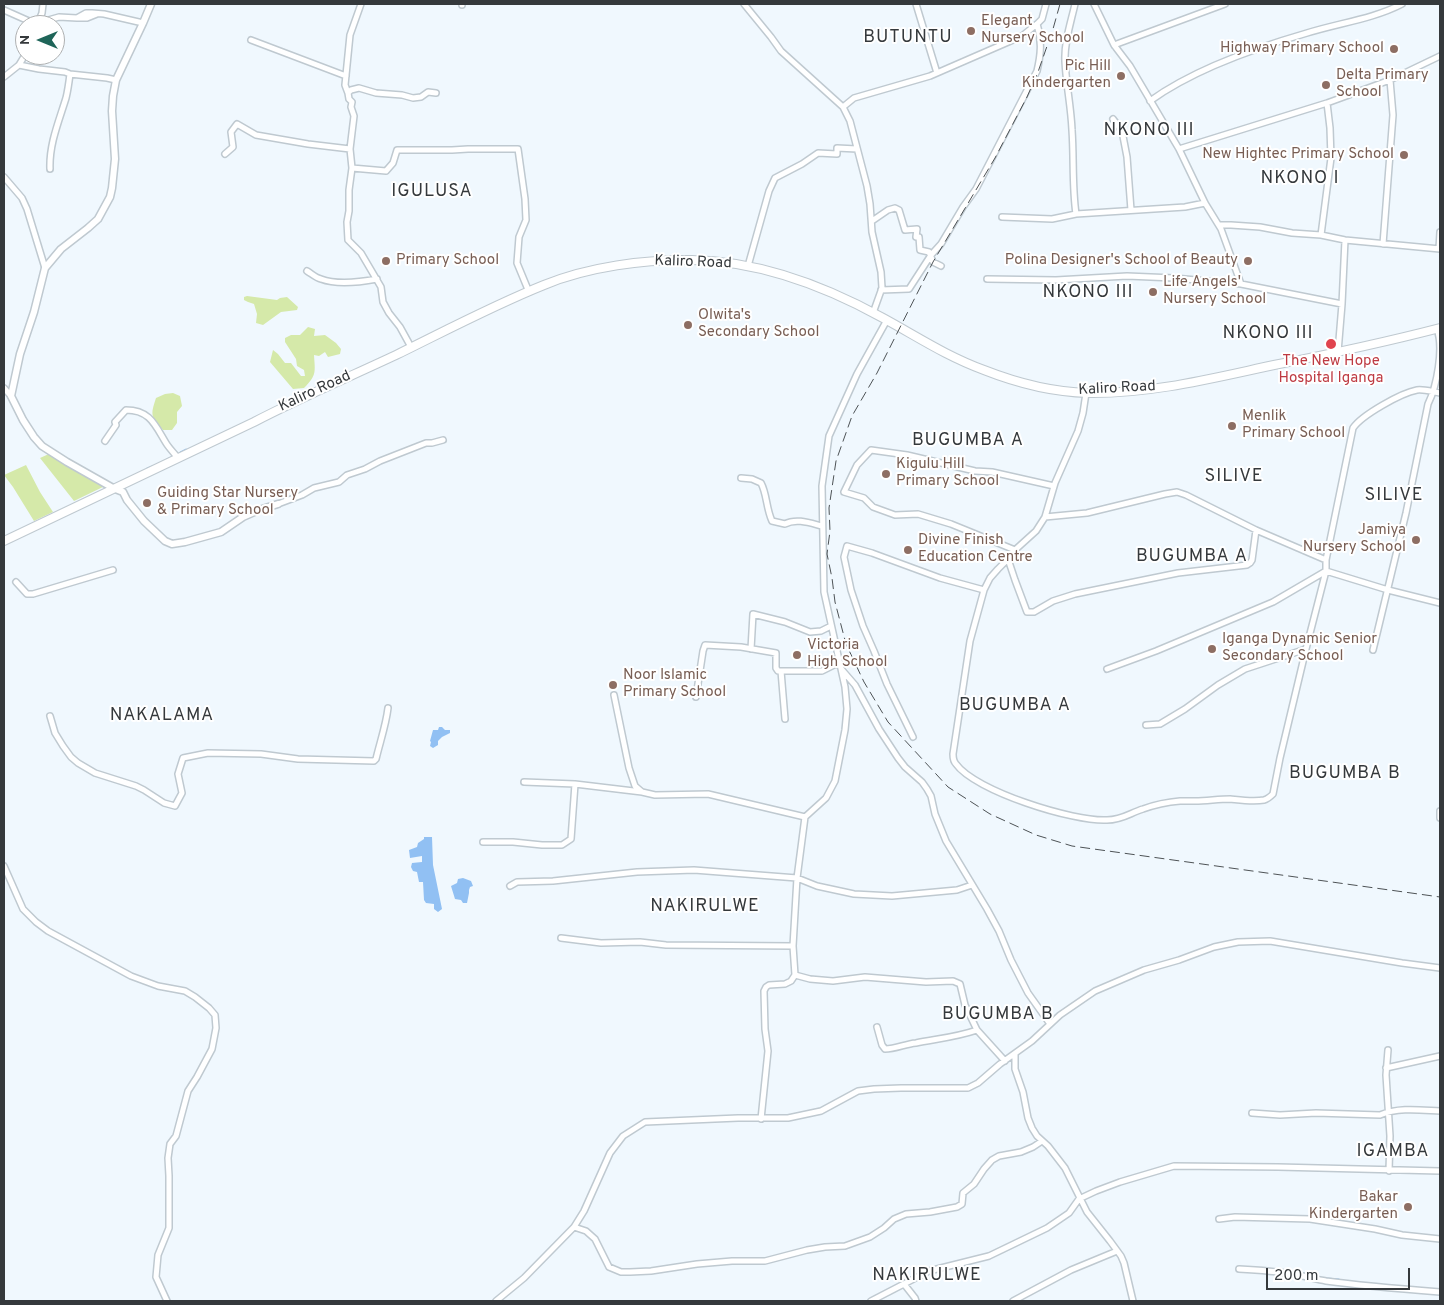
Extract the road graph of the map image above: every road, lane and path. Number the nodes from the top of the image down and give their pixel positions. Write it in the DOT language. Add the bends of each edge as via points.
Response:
graph roads {
  1 [pos="151,4"];
  2 [pos="361,4"];
  3 [pos="744,4"];
  4 [pos="916,4"];
  5 [pos="1046,4"];
  6 [pos="1075,4"];
  7 [pos="1094,4"];
  8 [pos="1225,4"];
  9 [pos="1402,4"];
  10 [pos="65,17"];
  11 [pos="143,23"];
  12 [pos="1037,24"];
  13 [pos="251,40"];
  14 [pos="1114,45"];
  15 [pos="1440,56"];
  16 [pos="20,65"];
  17 [pos="937,73"];
  18 [pos="70,74"];
  19 [pos="346,76"];
  20 [pos="4,77"];
  21 [pos="116,80"];
  22 [pos="1390,80"];
  23 [pos="348,93"];
  24 [pos="436,93"];
  25 [pos="1150,101"];
  26 [pos="1327,103"];
  27 [pos="843,107"];
  28 [pos="1113,119"];
  29 [pos="1179,148"];
  30 [pos="350,149"];
  31 [pos="856,149"];
  32 [pos="225,154"];
  33 [pos="352,168"];
  34 [pos="50,169"];
  35 [pos="4,177"];
  36 [pos="6,182"];
  37 [pos="1205,203"];
  38 [pos="1131,210"];
  39 [pos="1076,214"];
  40 [pos="1002,216"];
  41 [pos="872,221"];
  42 [pos="1219,226"];
  43 [pos="1440,232"];
  44 [pos="1322,236"];
  45 [pos="1345,240"];
  46 [pos="1384,244"];
  47 [pos="1440,249"];
  48 [pos="931,255"];
  49 [pos="748,266"];
  50 [pos="941,266"];
  51 [pos="45,268"];
  52 [pos="307,271"];
  53 [pos="377,279"];
  54 [pos="987,279"];
  55 [pos="1241,284"];
  56 [pos="881,290"];
  57 [pos="529,292"];
  58 [pos="1342,304"];
  59 [pos="873,312"];
  60 [pos="887,320"];
  61 [pos="1439,331"];
  62 [pos="411,347"];
  63 [pos="1338,352"];
  64 [pos="4,388"];
  65 [pos="1434,392"];
  66 [pos="1086,393"];
  67 [pos="1440,393"];
  68 [pos="11,396"];
  69 [pos="443,440"];
  70 [pos="105,441"];
  71 [pos="178,458"];
  72 [pos="741,478"];
  73 [pos="1054,486"];
  74 [pos="113,488"];
  75 [pos="278,504"];
  76 [pos="1045,517"];
  77 [pos="822,526"];
  78 [pos="1256,530"];
  79 [pos="4,541"];
  80 [pos="1015,550"];
  81 [pos="1008,559"];
  82 [pos="1326,560"];
  83 [pos="113,570"];
  84 [pos="1326,571"];
  85 [pos="16,582"];
  86 [pos="984,590"];
  87 [pos="1388,590"];
  88 [pos="1440,603"];
  89 [pos="831,626"];
  90 [pos="1306,648"];
  91 [pos="751,649"];
  92 [pos="1373,650"];
  93 [pos="840,662"];
  94 [pos="841,670"];
  95 [pos="1107,670"];
  96 [pos="782,671"];
  97 [pos="614,695"];
  98 [pos="696,697"];
  99 [pos="388,708"];
  100 [pos="50,716"];
  101 [pos="785,719"];
  102 [pos="1146,726"];
  103 [pos="913,737"];
  104 [pos="524,782"];
  105 [pos="575,784"];
  106 [pos="642,792"];
  107 [pos="1440,811"];
  108 [pos="805,817"];
  109 [pos="1440,818"];
  110 [pos="483,842"];
  111 [pos="4,866"];
  112 [pos="798,878"];
  113 [pos="972,885"];
  114 [pos="510,886"];
  115 [pos="561,938"];
  116 [pos="793,946"];
  117 [pos="1440,968"];
  118 [pos="794,975"];
  119 [pos="1050,1024"];
  120 [pos="877,1027"];
  121 [pos="977,1030"];
  122 [pos="1388,1050"];
  123 [pos="1015,1054"];
  124 [pos="1440,1056"];
  125 [pos="1005,1061"];
  126 [pos="1386,1068"];
  127 [pos="1389,1111"];
  128 [pos="1440,1111"];
  129 [pos="1252,1113"];
  130 [pos="761,1119"];
  131 [pos="1042,1141"];
  132 [pos="1388,1171"];
  133 [pos="1440,1171"];
  134 [pos="1079,1199"];
  135 [pos="1070,1212"];
  136 [pos="1087,1212"];
  137 [pos="1219,1218"];
  138 [pos="574,1227"];
  139 [pos="1440,1239"];
  140 [pos="1117,1251"];
  141 [pos="1239,1269"];
  142 [pos="904,1284"];
  143 [pos="1440,1292"];
  144 [pos="167,1301"];
  145 [pos="496,1301"];
  146 [pos="871,1301"];
  147 [pos="916,1301"];
  148 [pos="1013,1301"];
  149 [pos="1133,1301"];
  1 -- 11 [label="street"];
  2 -- 19 [label="street" via="350,35"];
  3 -- 27 [label="street" via="780,51"];
  4 -- 17 [label="street"];
  5 -- 12 [label="street" via="1042,19"];
  6 -- 39 [label="street" via="1065,60 1071,107"];
  7 -- 14 [label="street"];
  8 -- 14 [label="street"];
  9 -- 25 [label="street" via="1241,55 1166,88"];
  10 -- 11 [label="street" via="100,14"];
  11 -- 21 [label="street"];
  12 -- 17 [label="street" via="1022,36"];
  12 -- 48 [label="street" via="1041,53 1037,70 976,189 942,244"];
  13 -- 19 [label="street"];
  14 -- 25 [label="street"];
  15 -- 22 [label="street"];
  16 -- 18 [label="street"];
  16 -- 20 [label="street"];
  17 -- 27 [label="street" via="854,98"];
  18 -- 21 [label="street"];
  18 -- 34 [label="street" via="67,96 56,125"];
  19 -- 23 [label="street"];
  21 -- 51 [label="street" via="112,111 115,159 110,197 98,218 61,249"];
  22 -- 26 [label="street"];
  22 -- 46 [label="street" via="1393,115"];
  23 -- 24 [label="street" via="359,88 413,98 428,92"];
  23 -- 30 [label="street" via="354,116"];
  25 -- 29 [label="street"];
  26 -- 29 [label="street"];
  26 -- 44 [label="street" via="1330,158"];
  27 -- 31 [label="street" via="850,121"];
  28 -- 38 [label="street" via="1122,131"];
  29 -- 37 [label="street"];
  30 -- 32 [label="street" via="256,135 237,124 231,132 233,147"];
  30 -- 33 [label="street"];
  31 -- 41 [label="street" via="867,186"];
  31 -- 49 [label="street" via="837,148 837,154 818,152 774,178"];
  33 -- 53 [label="street" via="348,240 362,253"];
  33 -- 57 [label="street" via="386,171 397,150 518,149 526,220 519,237 517,263"];
  35 -- 36 [label="street"];
  36 -- 51 [label="street" via="27,208"];
  37 -- 38 [label="street"];
  37 -- 42 [label="street"];
  38 -- 39 [label="street"];
  39 -- 40 [label="street" via="1052,218"];
  41 -- 48 [label="street" via="888,210 899,210 905,230 918,229 916,237 919,238 920,250"];
  41 -- 56 [label="street"];
  42 -- 44 [label="street" via="1231,224"];
  42 -- 55 [label="street"];
  43 -- 47 [label="street"];
  44 -- 45 [label="street"];
  45 -- 46 [label="street"];
  45 -- 58 [label="street"];
  46 -- 47 [label="street"];
  48 -- 50 [label="street"];
  48 -- 56 [label="street" via="908,289"];
  49 -- 57 [label="main road, Kaliro Road" via="692,260 652,261 579,274"];
  49 -- 59 [label="main road, Kaliro Road" via="800,280"];
  51 -- 68 [label="street" via="19,356"];
  52 -- 53 [label="street" via="321,280 355,283"];
  53 -- 62 [label="street" via="383,302"];
  54 -- 55 [label="street" via="1127,276"];
  55 -- 58 [label="street"];
  56 -- 59 [label="street"];
  57 -- 62 [label="main road, Kaliro Road"];
  58 -- 63 [label="street"];
  59 -- 60 [label="main road, Kaliro Road"];
  60 -- 66 [label="main road, Kaliro Road" via="943,353 982,370 1028,385"];
  60 -- 77 [label="street" via="857,374 829,436 822,486"];
  61 -- 63 [label="main road, Kaliro Road"];
  61 -- 65 [label="street" via="1439,364"];
  62 -- 71 [label="main road, Kaliro Road"];
  63 -- 66 [label="main road, Kaliro Road" via="1177,385"];
  64 -- 68 [label="street"];
  65 -- 67 [label="street"];
  65 -- 82 [label="street" via="1418,390 1408,393 1368,413 1353,428"];
  65 -- 87 [label="street" via="1428,404"];
  66 -- 73 [label="street" via="1078,431"];
  68 -- 74 [label="street" via="38,443"];
  69 -- 75 [label="street" via="426,442 347,475 339,482 314,488"];
  70 -- 71 [label="street" via="122,414 126,410 135,410 147,415"];
  71 -- 74 [label="main road, Kaliro Road"];
  72 -- 77 [label="street" via="761,482 772,520"];
  73 -- 76 [label="street"];
  73 -- 80 [label="street" via="871,450 857,465 844,492 864,498 874,507 895,515 918,514 933,518"];
  74 -- 75 [label="street" via="123,492 144,521 172,544 221,532 259,510"];
  74 -- 79 [label="main road, Kaliro Road"];
  76 -- 78 [label="street" via="1087,513 1177,492"];
  76 -- 80 [label="street" via="1036,531"];
  77 -- 89 [label="street" via="824,592"];
  78 -- 81 [label="street" via="1252,560 1247,565 1178,573 1075,594 1034,612 1027,612"];
  78 -- 82 [label="street"];
  80 -- 81 [label="street"];
  81 -- 86 [label="street" via="990,578"];
  82 -- 84 [label="street"];
  83 -- 85 [label="street" via="33,594 27,594"];
  84 -- 87 [label="street"];
  84 -- 90 [label="street"];
  84 -- 95 [label="street" via="1273,602"];
  86 -- 90 [label="street" via="970,641 953,760 968,775 992,789 1072,817 1124,818 1166,802 1269,799 1273,794"];
  86 -- 103 [label="street" via="847,546 844,558 863,626"];
  87 -- 88 [label="street"];
  87 -- 92 [label="street"];
  89 -- 91 [label="street" via="810,632 753,614"];
  89 -- 93 [label="street"];
  90 -- 102 [label="street" via="1244,669 1160,724"];
  91 -- 96 [label="street" via="776,653 776,668"];
  91 -- 98 [label="street" via="706,644"];
  93 -- 94 [label="street"];
  93 -- 96 [label="street" via="822,671"];
  94 -- 108 [label="street" via="847,708 835,781 826,798"];
  94 -- 113 [label="street" via="855,685 905,768 927,789 946,842"];
  96 -- 101 [label="street"];
  97 -- 106 [label="street" via="629,768 635,786"];
  99 -- 100 [label="street" via="386,726 374,761 217,753 183,758 178,774 182,793 175,806 78,763 63,746"];
  104 -- 105 [label="street"];
  105 -- 106 [label="street"];
  105 -- 110 [label="street" via="571,839 562,845"];
  106 -- 108 [label="street" via="655,795 708,794"];
  107 -- 109 [label="street"];
  108 -- 112 [label="street"];
  111 -- 144 [label="street" via="23,909 48,931 131,976 184,991 215,1015 212,1049 188,1091 176,1136 170,1144 169,1228 158,1255 156,1277"];
  112 -- 113 [label="street" via="854,894 892,896 957,890"];
  112 -- 114 [label="street" via="694,870 517,882"];
  112 -- 116 [label="street"];
  113 -- 119 [label="street" via="999,931 1028,993"];
  115 -- 116 [label="street" via="601,943"];
  116 -- 118 [label="street"];
  117 -- 119 [label="street" via="1270,941 1238,942 1144,970 1095,991"];
  118 -- 121 [label="street" via="833,981 865,977 952,981 960,984 965,1005"];
  118 -- 130 [label="street" via="791,981 768,985 764,991 768,1051"];
  119 -- 123 [label="street"];
  120 -- 121 [label="street" via="885,1049"];
  121 -- 125 [label="street"];
  122 -- 126 [label="street"];
  123 -- 125 [label="street"];
  123 -- 131 [label="street" via="1015,1069 1028,1118"];
  124 -- 126 [label="street"];
  125 -- 130 [label="street" via="968,1088 874,1088 858,1091 821,1112"];
  126 -- 127 [label="street"];
  127 -- 128 [label="street"];
  127 -- 129 [label="street" via="1380,1115"];
  127 -- 132 [label="street"];
  130 -- 138 [label="street" via="645,1122 623,1136 610,1153"];
  131 -- 134 [label="street" via="1065,1168"];
  131 -- 138 [label="street" via="1021,1152 992,1160 964,1193 962,1204 957,1207 906,1214 870,1237 845,1246 807,1250 765,1261 732,1261 621,1272 609,1268 595,1239"];
  132 -- 133 [label="street"];
  132 -- 134 [label="street" via="1174,1166 1120,1182"];
  134 -- 135 [label="street"];
  134 -- 136 [label="street"];
  135 -- 136 [label="street" via="1081,1209"];
  135 -- 142 [label="street" via="1047,1228 990,1256 929,1271"];
  136 -- 140 [label="street"];
  137 -- 139 [label="street" via="1310,1219"];
  138 -- 145 [label="street" via="524,1278"];
  140 -- 148 [label="street" via="1071,1270"];
  140 -- 149 [label="street" via="1124,1263"];
  141 -- 143 [label="street"];
  142 -- 146 [label="street"];
  142 -- 147 [label="street"];
}
